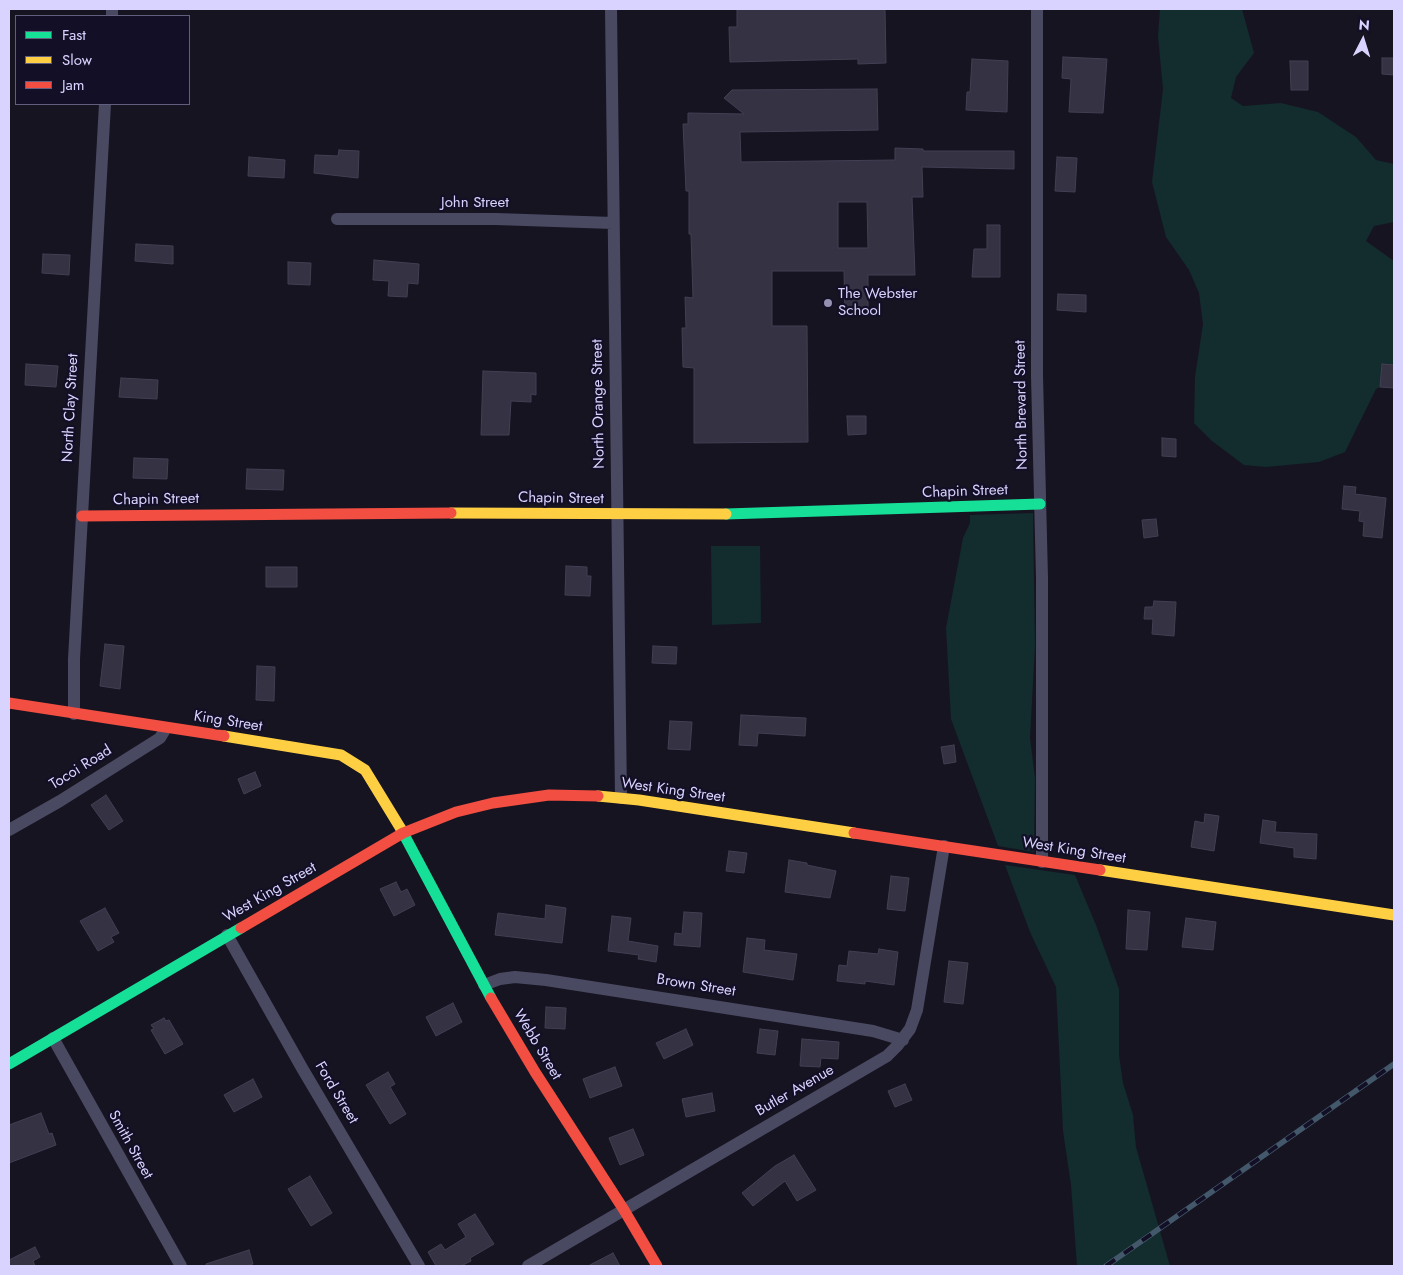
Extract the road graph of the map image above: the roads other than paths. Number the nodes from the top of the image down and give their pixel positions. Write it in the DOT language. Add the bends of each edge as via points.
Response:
graph roads {
  1 [pos="611,9"];
  2 [pos="1037,9"];
  3 [pos="105,105"];
  4 [pos="337,220"];
  5 [pos="613,223"];
  6 [pos="1040,504"];
  7 [pos="617,515"];
  8 [pos="82,516"];
  9 [pos="9,703"];
  10 [pos="74,714"];
  11 [pos="166,728"];
  12 [pos="621,798"];
  13 [pos="9,830"];
  14 [pos="403,833"];
  15 [pos="944,846"];
  16 [pos="1042,862"];
  17 [pos="1394,915"];
  18 [pos="227,935"];
  19 [pos="484,985"];
  20 [pos="53,1038"];
  21 [pos="903,1040"];
  22 [pos="9,1064"];
  23 [pos="624,1210"];
  24 [pos="181,1266"];
  25 [pos="419,1266"];
  26 [pos="528,1266"];
  27 [pos="657,1266"];
  1 -- 5 [label="street, North Orange Street"];
  2 -- 6 [label="street, North Brevard Street"];
  3 -- 8 [label="street, North Clay Street"];
  4 -- 5 [label="street, John Street" via="496,219"];
  5 -- 7 [label="street, North Orange Street"];
  6 -- 7 [label="street, Chapin Street" via="809,513"];
  6 -- 16 [label="street, North Brevard Street"];
  7 -- 8 [label="street, Chapin Street"];
  7 -- 12 [label="street, North Orange Street"];
  8 -- 10 [label="street, North Clay Street"];
  9 -- 10 [label="street, King Street"];
  10 -- 11 [label="street, King Street"];
  11 -- 13 [label="street, Tocoi Road" via="160,738"];
  11 -- 14 [label="street, King Street" via="341,755 359,766 373,781"];
  12 -- 14 [label="street, West King Street" via="577,795 511,800 456,812"];
  12 -- 15 [label="street, West King Street"];
  14 -- 18 [label="street, West King Street"];
  14 -- 19 [label="street, Webb Street"];
  15 -- 16 [label="street, West King Street"];
  15 -- 21 [label="street, Butler Avenue" via="917,1010"];
  16 -- 17 [label="street, West King Street"];
  18 -- 20 [label="street, West King Street"];
  18 -- 25 [label="street, Ford Street"];
  19 -- 21 [label="street, Brown Street" via="515,977 546,980 854,1028"];
  19 -- 23 [label="street, Webb Street" via="535,1072"];
  20 -- 22 [label="street, West King Street"];
  20 -- 24 [label="street, Smith Street"];
  21 -- 23 [label="street, Butler Avenue" via="886,1056"];
  23 -- 26 [label="street, Butler Avenue"];
  23 -- 27 [label="street, Webb Street"];
}
